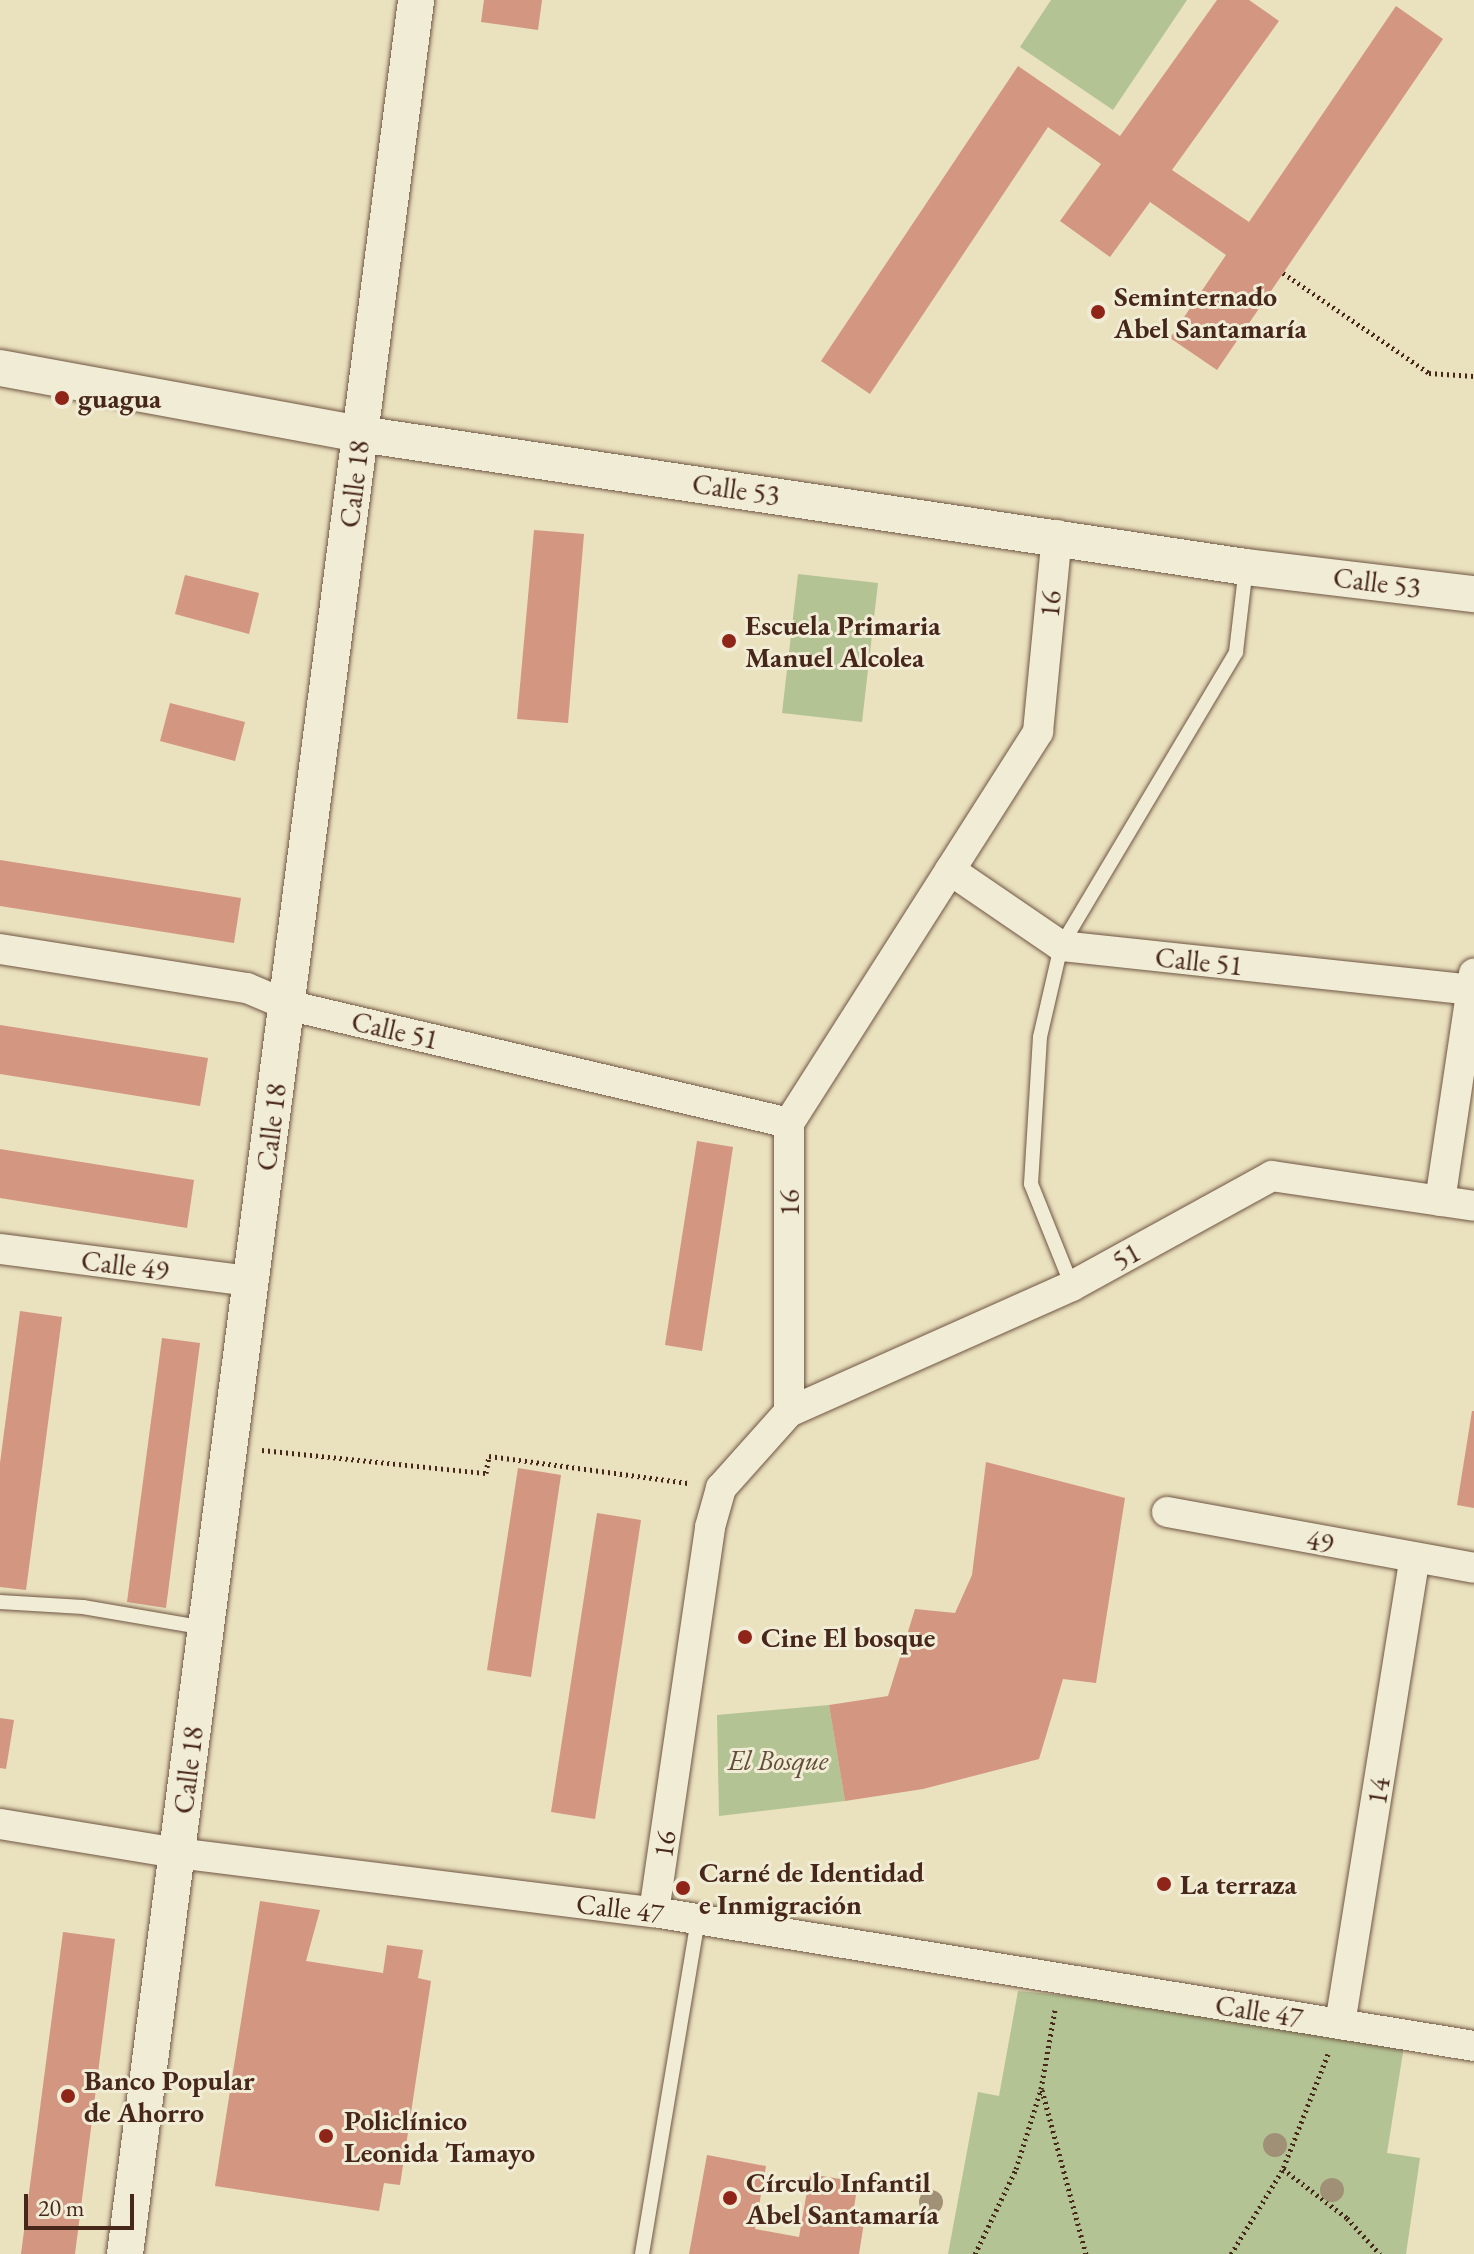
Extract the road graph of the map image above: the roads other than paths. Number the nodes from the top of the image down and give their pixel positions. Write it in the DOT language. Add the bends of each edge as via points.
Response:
graph roads {
  1 [pos="416,0"];
  2 [pos="0,368"];
  3 [pos="360,434"];
  4 [pos="1057,535"];
  5 [pos="1246,567"];
  6 [pos="1474,594"];
  7 [pos="950,870"];
  8 [pos="1061,946"];
  9 [pos="0,949"];
  10 [pos="1472,982"];
  11 [pos="287,1005"];
  12 [pos="789,1123"];
  13 [pos="1440,1201"];
  14 [pos="1474,1206"];
  15 [pos="0,1249"];
  16 [pos="251,1281"];
  17 [pos="1072,1286"];
  18 [pos="789,1412"];
  19 [pos="1167,1512"];
  20 [pos="1415,1558"];
  21 [pos="1474,1568"];
  22 [pos="0,1602"];
  23 [pos="206,1628"];
  24 [pos="0,1824"];
  25 [pos="177,1853"];
  26 [pos="654,1912"];
  27 [pos="698,1919"];
  28 [pos="1340,2024"];
  29 [pos="1474,2046"];
  30 [pos="125,2254"];
  31 [pos="642,2254"];
  1 -- 3 [label="street, Calle 18"];
  2 -- 3 [label="street, Calle 53"];
  3 -- 4 [label="street, Calle 53"];
  3 -- 11 [label="street, Calle 18"];
  4 -- 5 [label="street, Calle 53"];
  4 -- 7 [label="street, 16" via="1038,732"];
  5 -- 6 [label="street, Calle 53"];
  5 -- 8 [label="lane" via="1236,652"];
  7 -- 8 [label="street, Calle 51"];
  7 -- 12 [label="street, 16"];
  8 -- 10 [label="street, Calle 51"];
  8 -- 17 [label="lane" via="1040,1037 1031,1184"];
  9 -- 11 [label="street, Calle 51" via="247,988"];
  10 -- 13 [label="street"];
  11 -- 12 [label="street, Calle 51"];
  11 -- 16 [label="street, Calle 18"];
  12 -- 18 [label="street, 16"];
  13 -- 14 [label="street, 51"];
  13 -- 17 [label="street, 51" via="1272,1176"];
  15 -- 16 [label="street, Calle 49"];
  16 -- 23 [label="street, Calle 18"];
  17 -- 18 [label="street, 51"];
  18 -- 26 [label="street, 16" via="721,1488 710,1527"];
  19 -- 20 [label="street, 49"];
  20 -- 21 [label="street, 49"];
  20 -- 28 [label="street, 14"];
  22 -- 23 [label="lane" via="83,1607"];
  23 -- 25 [label="street, Calle 18"];
  24 -- 25 [label="street, Calle 47"];
  25 -- 26 [label="street, Calle 47"];
  25 -- 30 [label="street, Calle 18"];
  26 -- 27 [label="street, Calle 47"];
  27 -- 28 [label="street, Calle 47"];
  27 -- 31 [label="lane"];
  28 -- 29 [label="street, Calle 47"];
}
